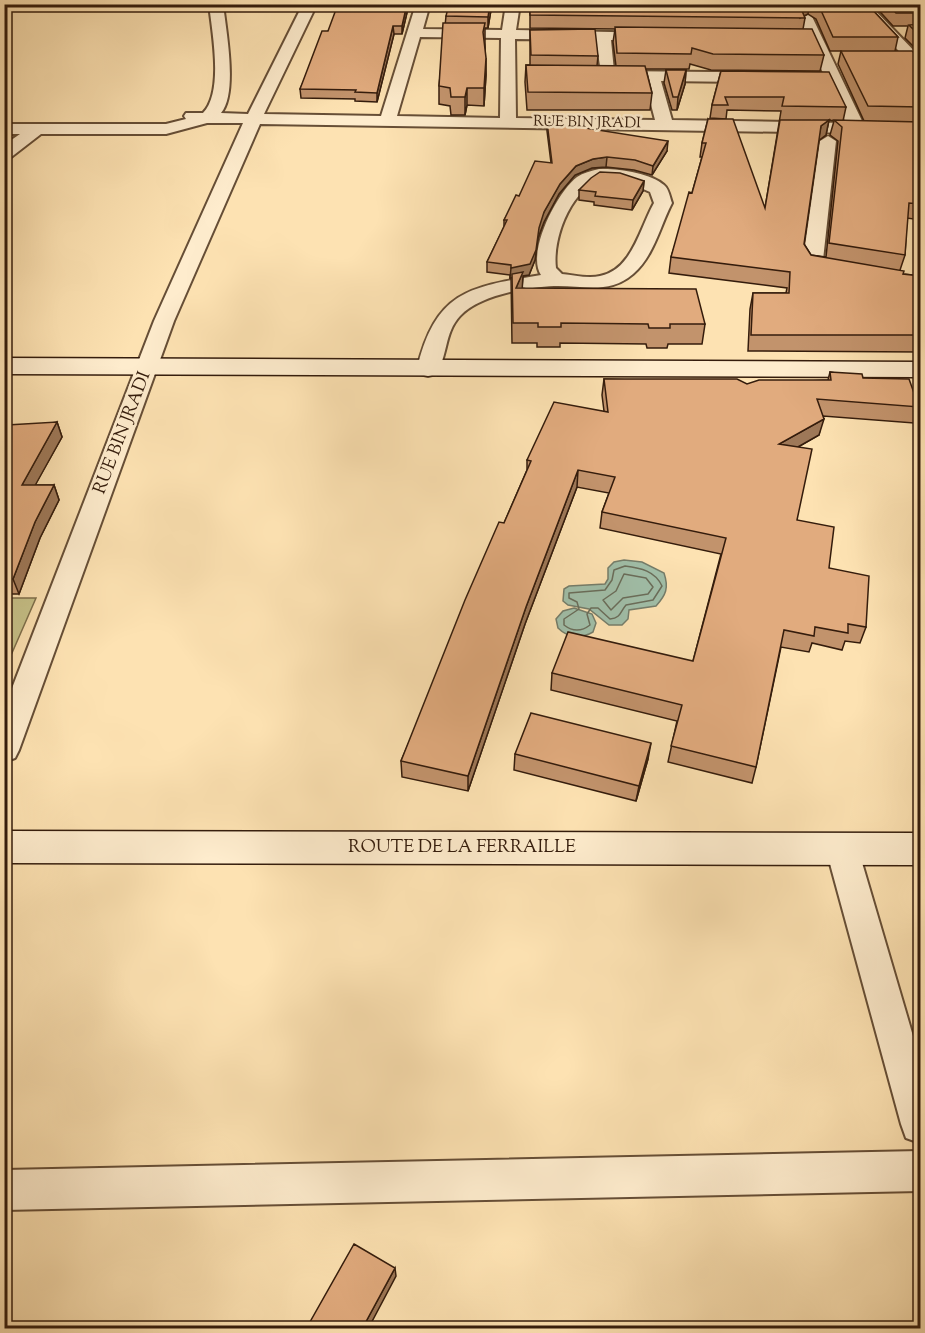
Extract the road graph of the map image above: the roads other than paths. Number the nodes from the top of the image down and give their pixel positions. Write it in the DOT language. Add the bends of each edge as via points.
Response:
graph roads {
  1 [pos="216,4"];
  2 [pos="310,4"];
  3 [pos="423,4"];
  4 [pos="513,4"];
  5 [pos="861,4"];
  6 [pos="796,7"];
  7 [pos="887,32"];
  8 [pos="909,32"];
  9 [pos="415,33"];
  10 [pos="508,34"];
  11 [pos="603,35"];
  12 [pos="673,36"];
  13 [pos="793,37"];
  14 [pos="816,38"];
  15 [pos="744,57"];
  16 [pos="891,58"];
  17 [pos="917,62"];
  18 [pos="652,77"];
  19 [pos="751,78"];
  20 [pos="834,78"];
  21 [pos="178,114"];
  22 [pos="207,118"];
  23 [pos="253,120"];
  24 [pos="388,120"];
  25 [pos="508,121"];
  26 [pos="665,125"];
  27 [pos="4,129"];
  28 [pos="37,129"];
  29 [pos="857,129"];
  30 [pos="921,129"];
  31 [pos="828,141"];
  32 [pos="4,154"];
  33 [pos="854,273"];
  34 [pos="557,280"];
  35 [pos="4,366"];
  36 [pos="148,368"];
  37 [pos="428,369"];
  38 [pos="921,370"];
  39 [pos="4,750"];
  40 [pos="4,847"];
  41 [pos="842,849"];
  42 [pos="921,849"];
  43 [pos="921,1124"];
  44 [pos="921,1171"];
  45 [pos="4,1190"];
  1 -- 22 [label="street" via="223,69 217,108"];
  2 -- 23 [label="street, RUE BIN JRADI"];
  3 -- 9 [label="street"];
  4 -- 10 [label="street"];
  5 -- 7 [label="street"];
  6 -- 14 [label="street"];
  7 -- 8 [label="street"];
  7 -- 17 [label="street"];
  9 -- 10 [label="street"];
  9 -- 24 [label="street"];
  10 -- 11 [label="street"];
  10 -- 25 [label="street" via="513,75"];
  11 -- 12 [label="street" via="651,31"];
  11 -- 18 [label="street" via="601,76"];
  13 -- 14 [label="street"];
  14 -- 20 [label="street" via="830,57"];
  15 -- 19 [label="street"];
  16 -- 17 [label="street"];
  18 -- 19 [label="street"];
  18 -- 26 [label="street"];
  19 -- 20 [label="street"];
  20 -- 29 [label="street"];
  21 -- 22 [label="street"];
  22 -- 23 [label="street, RUE BIN JRADI"];
  22 -- 28 [label="street, RUE BIN JRADI" via="166,129"];
  23 -- 24 [label="street, RUE BIN JRADI"];
  23 -- 36 [label="street, RUE BIN JRADI" via="164,321"];
  24 -- 25 [label="street, RUE BIN JRADI"];
  25 -- 26 [label="street, RUE BIN JRADI"];
  26 -- 29 [label="street, RUE BIN JRADI"];
  27 -- 28 [label="street, RUE BIN JRADI"];
  28 -- 32 [label="street"];
  29 -- 30 [label="street, RUE BIN JRADI"];
  31 -- 33 [label="street" via="813,260 821,268"];
  34 -- 34 [label="street" via="606,282 629,267 640,254 663,203 658,189 629,176 613,174 588,177 577,184 569,194 547,253 546,265"];
  34 -- 37 [label="street" via="495,289 459,304 439,328"];
  35 -- 36 [label="street"];
  36 -- 37 [label="street"];
  36 -- 39 [label="street, RUE BIN JRADI"];
  37 -- 38 [label="street"];
  40 -- 41 [label="street, ROUTE DE LA FERRAILLE"];
  41 -- 42 [label="street, ROUTE DE LA FERRAILLE"];
  41 -- 43 [label="street"];
  44 -- 45 [label="street"];
}
